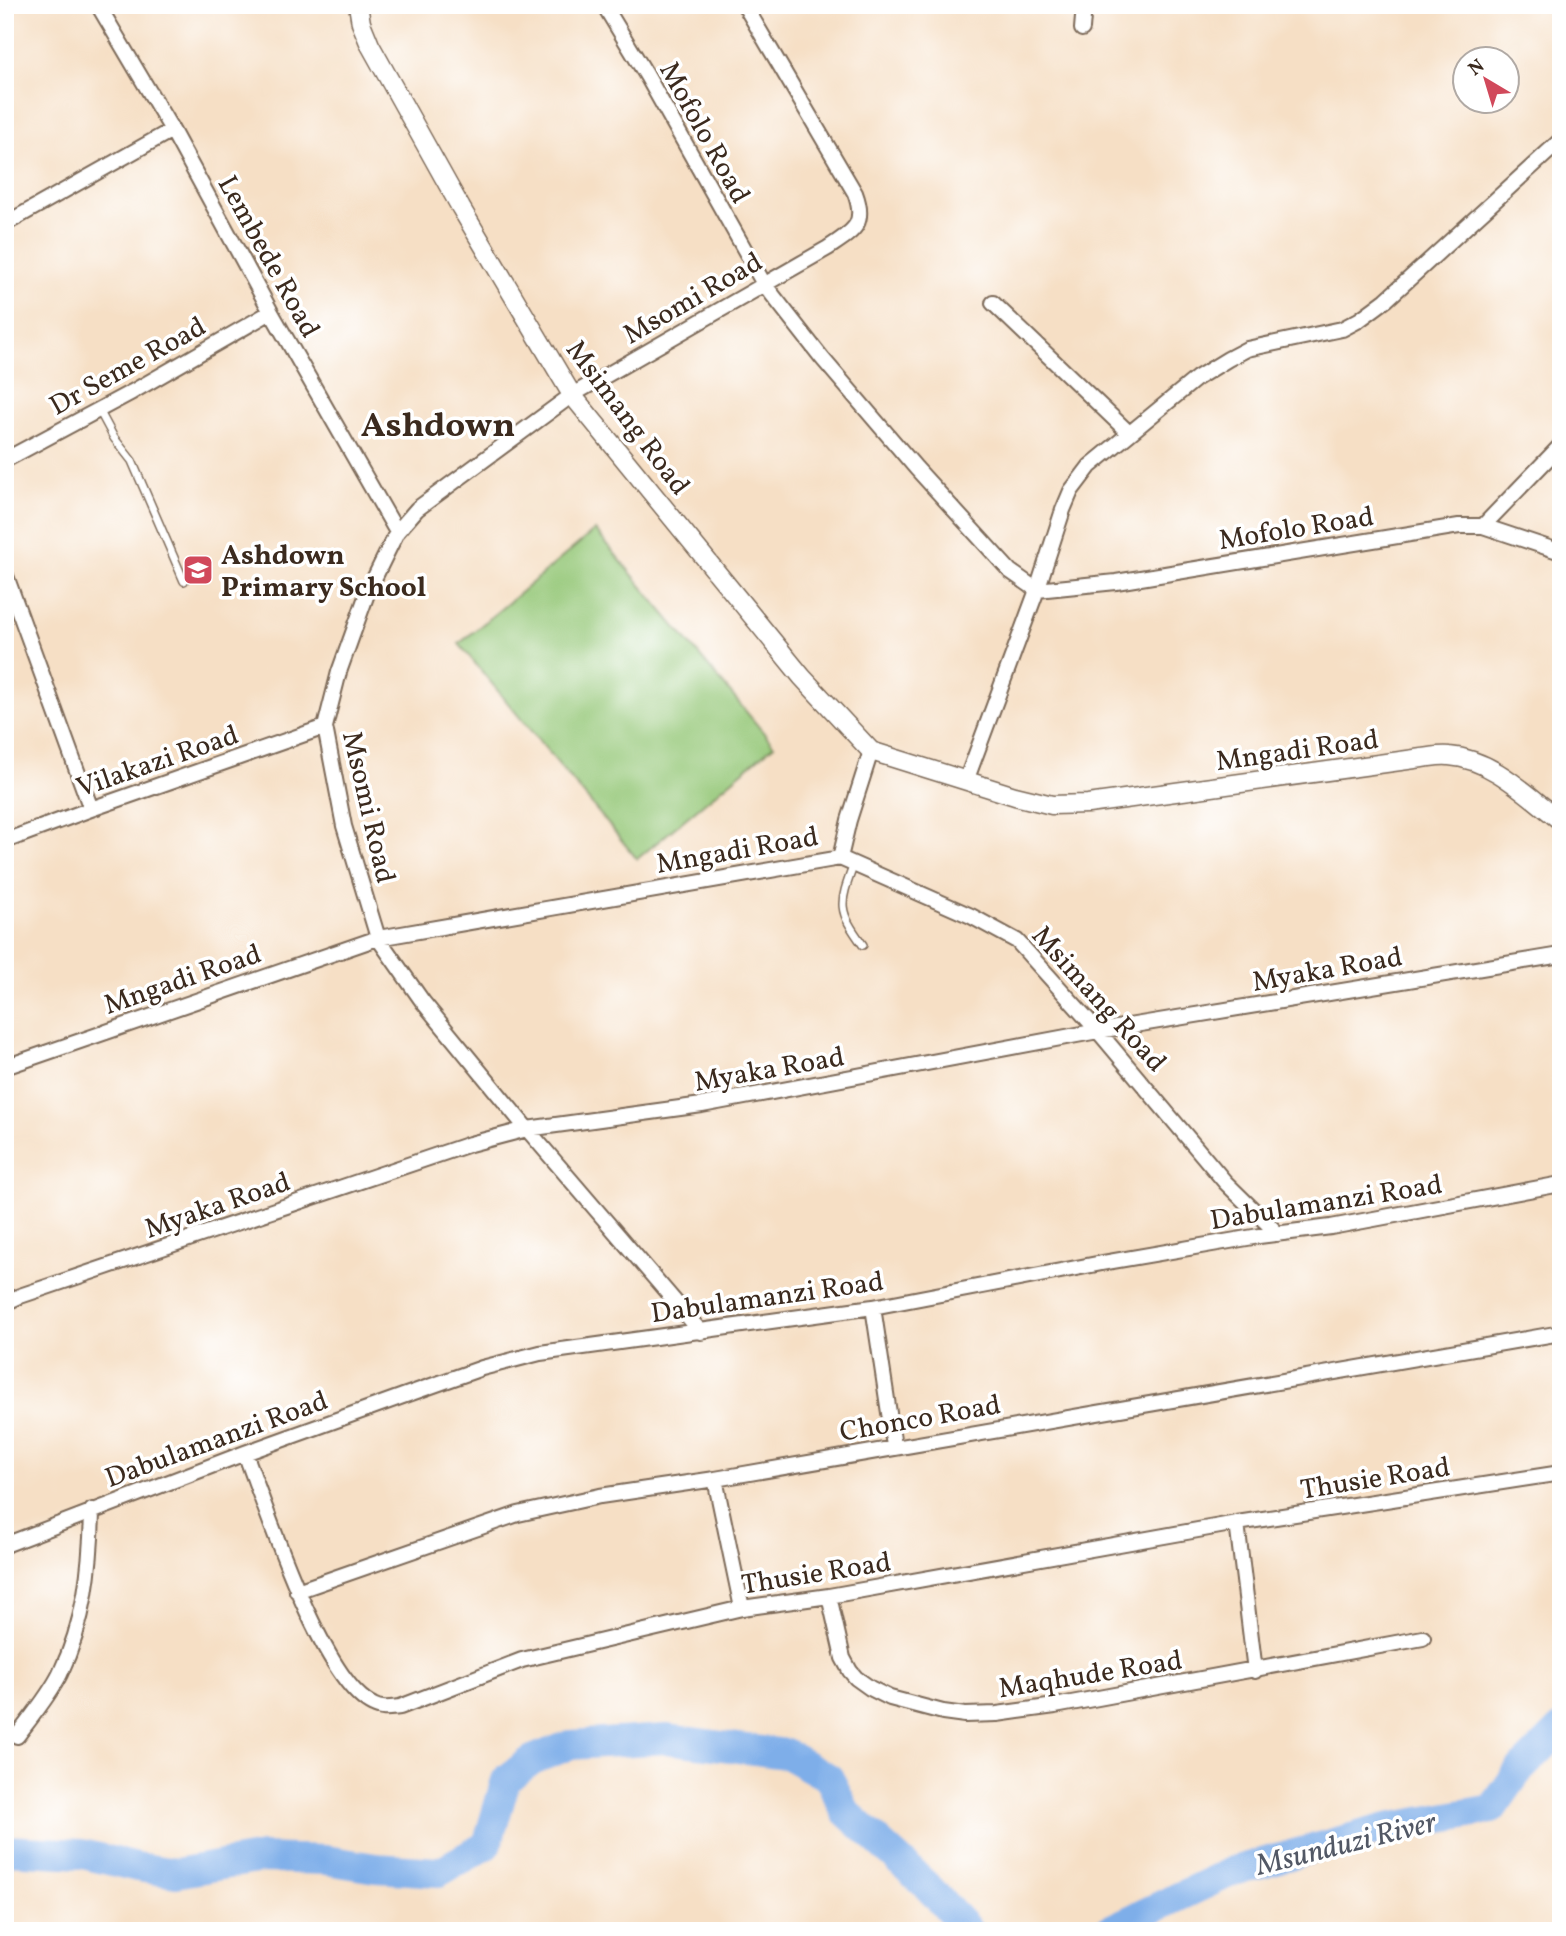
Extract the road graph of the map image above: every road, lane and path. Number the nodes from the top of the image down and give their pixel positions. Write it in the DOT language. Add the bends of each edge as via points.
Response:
graph roads {
  1 [pos="98,5"];
  2 [pos="358,5"];
  3 [pos="604,5"];
  4 [pos="1084,5"];
  5 [pos="745,6"];
  6 [pos="1082,29"];
  7 [pos="172,130"];
  8 [pos="1561,140"];
  9 [pos="5,224"];
  10 [pos="764,284"];
  11 [pos="993,303"];
  12 [pos="271,312"];
  13 [pos="572,395"];
  14 [pos="99,409"];
  15 [pos="1129,433"];
  16 [pos="1561,445"];
  17 [pos="5,460"];
  18 [pos="1483,526"];
  19 [pos="397,532"];
  20 [pos="1561,552"];
  21 [pos="5,573"];
  22 [pos="184,581"];
  23 [pos="1037,590"];
  24 [pos="325,727"];
  25 [pos="871,751"];
  26 [pos="966,780"];
  27 [pos="91,809"];
  28 [pos="1561,821"];
  29 [pos="5,841"];
  30 [pos="840,858"];
  31 [pos="854,864"];
  32 [pos="378,937"];
  33 [pos="863,945"];
  34 [pos="1561,955"];
  35 [pos="1098,1031"];
  36 [pos="5,1067"];
  37 [pos="527,1129"];
  38 [pos="1561,1184"];
  39 [pos="1278,1234"];
  40 [pos="5,1303"];
  41 [pos="873,1307"];
  42 [pos="701,1332"];
  43 [pos="1561,1334"];
  44 [pos="894,1446"];
  45 [pos="245,1453"];
  46 [pos="1561,1473"];
  47 [pos="715,1479"];
  48 [pos="92,1510"];
  49 [pos="1237,1523"];
  50 [pos="5,1545"];
  51 [pos="298,1591"];
  52 [pos="829,1596"];
  53 [pos="742,1608"];
  54 [pos="1423,1638"];
  55 [pos="1255,1671"];
  56 [pos="17,1736"];
  1 -- 7 [label="street, Lembede Road"];
  2 -- 13 [label="street, Msimang Road" via="370,45"];
  3 -- 10 [label="street, Mofolo Road"];
  4 -- 6 [label="street"];
  5 -- 10 [label="street, Msomi Road" via="861,209 855,227 846,235"];
  7 -- 9 [label="street"];
  7 -- 12 [label="street, Lembede Road"];
  8 -- 15 [label="street" via="1359,320 1334,331 1247,349 1197,378"];
  10 -- 13 [label="street, Msomi Road"];
  10 -- 23 [label="street, Mofolo Road" via="916,468 1010,571"];
  11 -- 15 [label="street"];
  12 -- 14 [label="street, Dr Seme Road"];
  12 -- 19 [label="street, Lembede Road"];
  13 -- 19 [label="street, Msomi Road" via="417,509"];
  13 -- 25 [label="street, Msimang Road" via="802,677"];
  14 -- 17 [label="street, Dr Seme Road"];
  14 -- 22 [label="lane" via="132,461"];
  15 -- 23 [label="street" via="1090,467 1071,491"];
  16 -- 18 [label="street"];
  18 -- 20 [label="street, Mofolo Road"];
  18 -- 23 [label="street, Mofolo Road" via="1384,537 1094,586"];
  19 -- 24 [label="street, Msomi Road" via="368,591"];
  21 -- 27 [label="street"];
  23 -- 26 [label="street"];
  24 -- 27 [label="street, Vilakazi Road"];
  24 -- 32 [label="street, Msomi Road" via="344,826"];
  25 -- 26 [label="street, Mngadi Road"];
  25 -- 30 [label="street, Mngadi Road"];
  26 -- 28 [label="street, Mngadi Road" via="1052,805 1088,804 1450,756 1492,769"];
  27 -- 29 [label="street, Vilakazi Road"];
  30 -- 31 [label="street, Msimang Road"];
  30 -- 32 [label="street, Mngadi Road"];
  31 -- 33 [label="lane" via="842,909"];
  31 -- 35 [label="street, Msimang Road" via="1017,941"];
  32 -- 36 [label="street, Mngadi Road"];
  32 -- 37 [label="street, Msomi Road" via="423,1002"];
  34 -- 35 [label="street, Myaka Road"];
  35 -- 37 [label="street, Myaka Road" via="702,1105"];
  35 -- 39 [label="street, Msimang Road" via="1225,1182"];
  37 -- 40 [label="street, Myaka Road" via="388,1171"];
  37 -- 42 [label="street, Msomi Road"];
  38 -- 39 [label="street, Dabulamanzi Road"];
  39 -- 41 [label="street, Dabulamanzi Road"];
  41 -- 42 [label="street, Dabulamanzi Road"];
  41 -- 44 [label="street"];
  42 -- 45 [label="street, Dabulamanzi Road" via="540,1353 482,1368"];
  43 -- 44 [label="street, Chonco Road"];
  44 -- 47 [label="street, Chonco Road"];
  45 -- 48 [label="street, Dabulamanzi Road"];
  45 -- 51 [label="street, Thusie Road"];
  46 -- 49 [label="street, Thusie Road"];
  47 -- 51 [label="street, Chonco Road" via="518,1514"];
  47 -- 53 [label="street"];
  48 -- 50 [label="street, Dabulamanzi Road"];
  48 -- 56 [label="street" via="86,1595 71,1649 53,1686"];
  49 -- 52 [label="street, Thusie Road"];
  49 -- 55 [label="street"];
  51 -- 53 [label="street, Thusie Road" via="349,1685 383,1709 400,1707 522,1660"];
  52 -- 53 [label="street, Thusie Road"];
  52 -- 55 [label="street, Maqhude Road" via="843,1658 856,1678 890,1698 943,1712 997,1714"];
  54 -- 55 [label="street, Maqhude Road"];
}
